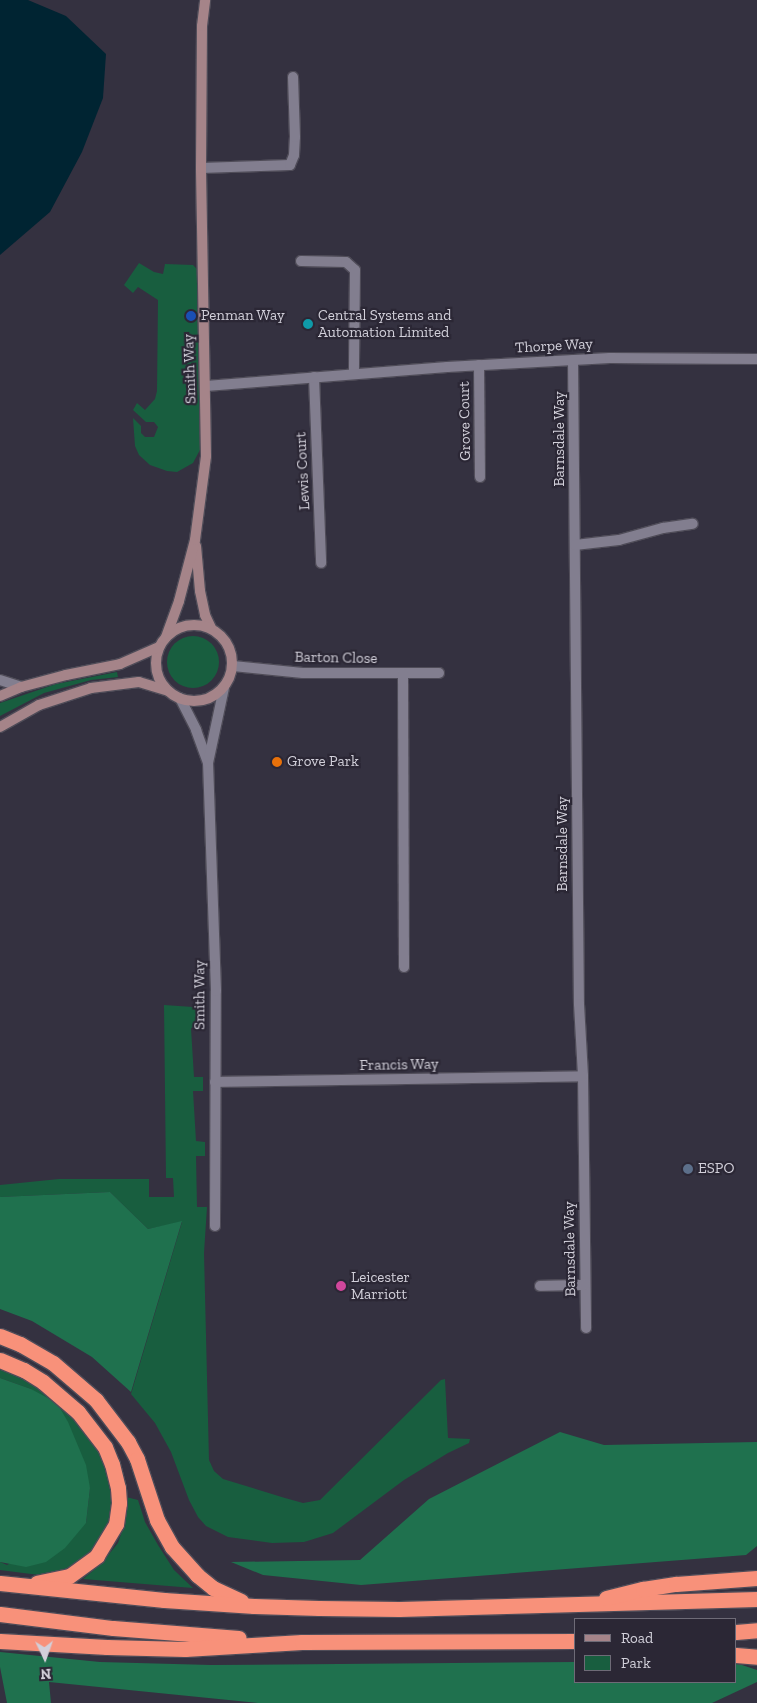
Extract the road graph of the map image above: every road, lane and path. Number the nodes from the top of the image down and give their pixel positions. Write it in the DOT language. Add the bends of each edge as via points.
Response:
graph roads {
  1 [pos="204,2"];
  2 [pos="293,77"];
  3 [pos="201,168"];
  4 [pos="301,261"];
  5 [pos="757,359"];
  6 [pos="573,360"];
  7 [pos="479,365"];
  8 [pos="354,374"];
  9 [pos="314,377"];
  10 [pos="206,386"];
  11 [pos="480,477"];
  12 [pos="693,524"];
  13 [pos="195,540"];
  14 [pos="576,545"];
  15 [pos="321,563"];
  16 [pos="211,628"];
  17 [pos="166,637"];
  18 [pos="159,647"];
  19 [pos="233,666"];
  20 [pos="438,673"];
  21 [pos="403,674"];
  22 [pos="0,680"];
  23 [pos="21,687"];
  24 [pos="224,688"];
  25 [pos="168,691"];
  26 [pos="0,696"];
  27 [pos="180,698"];
  28 [pos="0,727"];
  29 [pos="208,763"];
  30 [pos="404,967"];
  31 [pos="583,1076"];
  32 [pos="215,1082"];
  33 [pos="215,1226"];
  34 [pos="585,1285"];
  35 [pos="540,1286"];
  36 [pos="586,1328"];
  37 [pos="0,1336"];
  38 [pos="0,1360"];
  39 [pos="757,1578"];
  40 [pos="0,1583"];
  41 [pos="16,1586"];
  42 [pos="757,1599"];
  43 [pos="583,1604"];
  44 [pos="254,1606"];
  45 [pos="0,1614"];
  46 [pos="757,1630"];
  47 [pos="737,1632"];
  48 [pos="0,1641"];
  49 [pos="574,1641"];
  50 [pos="302,1642"];
  51 [pos="737,1654"];
  52 [pos="757,1657"];
  1 -- 3 [label="street, Smith Way"];
  2 -- 3 [label="street" via="295,136 290,165"];
  3 -- 10 [label="street, Smith Way"];
  4 -- 8 [label="street" via="346,262 355,270"];
  5 -- 6 [label="street, Thorpe Way"];
  6 -- 7 [label="street, Thorpe Way"];
  6 -- 14 [label="street, Barnsdale Way"];
  7 -- 8 [label="street, Thorpe Way"];
  7 -- 11 [label="street, Grove Court"];
  8 -- 9 [label="street, Thorpe Way"];
  9 -- 10 [label="street, Thorpe Way"];
  9 -- 15 [label="street, Lewis Court"];
  10 -- 13 [label="street, Smith Way" via="206,456"];
  12 -- 14 [label="street" via="619,540"];
  13 -- 16 [label="street, Smith Way" via="200,591"];
  13 -- 17 [label="street, Smith Way"];
  14 -- 31 [label="street, Barnsdale Way" via="579,1004"];
  16 -- 17 [label="street" via="187,625"];
  16 -- 19 [label="street" via="229,646"];
  17 -- 18 [label="street"];
  18 -- 23 [label="street" via="120,664"];
  18 -- 25 [label="street" via="157,671"];
  19 -- 21 [label="street, Barton Close" via="303,673"];
  19 -- 24 [label="street"];
  20 -- 21 [label="street, Barton Close"];
  21 -- 30 [label="street"];
  22 -- 23 [label="street"];
  23 -- 26 [label="street"];
  24 -- 27 [label="street" via="200,701"];
  24 -- 29 [label="street, Smith Way"];
  25 -- 27 [label="street"];
  25 -- 28 [label="street" via="139,682 91,688 40,704"];
  27 -- 29 [label="street, Smith Way"];
  29 -- 32 [label="street, Smith Way" via="216,991"];
  31 -- 32 [label="street, Francis Way"];
  31 -- 34 [label="street, Barnsdale Way"];
  32 -- 33 [label="street, Smith Way"];
  34 -- 35 [label="street"];
  34 -- 36 [label="street, Barnsdale Way"];
  37 -- 44 [label="highway" via="53,1362 96,1400 137,1459 157,1520 172,1547 213,1588"];
  38 -- 41 [label="highway" via="43,1382 87,1423 112,1464 119,1503 111,1537 91,1563 69,1576"];
  39 -- 43 [label="highway" via="642,1589"];
  40 -- 41 [label="highway"];
  41 -- 44 [label="highway"];
  42 -- 43 [label="highway"];
  43 -- 44 [label="highway" via="399,1609"];
  45 -- 50 [label="highway" via="113,1628"];
  46 -- 47 [label="highway"];
  48 -- 50 [label="highway" via="185,1649"];
  49 -- 50 [label="highway"];
  51 -- 52 [label="highway"];
}
